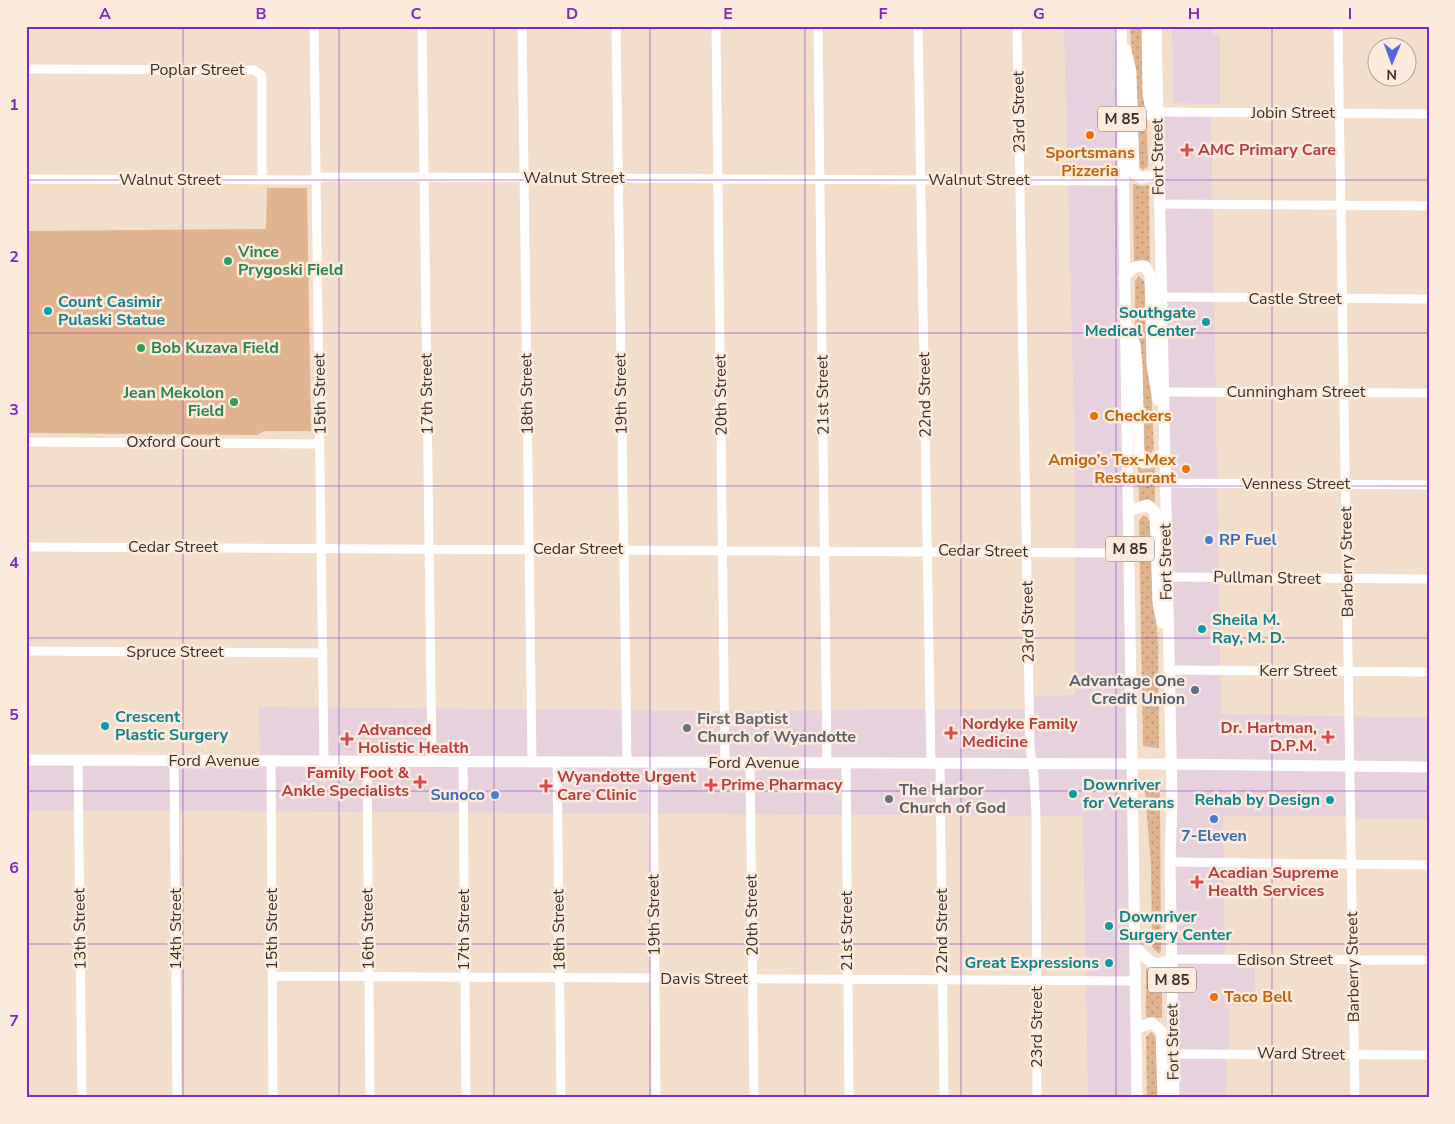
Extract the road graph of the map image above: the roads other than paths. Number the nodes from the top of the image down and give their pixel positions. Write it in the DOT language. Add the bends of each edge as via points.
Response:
graph roads {
  1 [pos="314,26"];
  2 [pos="422,26"];
  3 [pos="522,26"];
  4 [pos="616,26"];
  5 [pos="716,26"];
  6 [pos="818,26"];
  7 [pos="918,26"];
  8 [pos="1017,26"];
  9 [pos="1121,26"];
  10 [pos="1147,26"];
  11 [pos="1156,26"];
  12 [pos="1338,26"];
  13 [pos="26,69"];
  14 [pos="1157,112"];
  15 [pos="1339,114"];
  16 [pos="1429,114"];
  17 [pos="1158,134"];
  18 [pos="1158,172"];
  19 [pos="424,177"];
  20 [pos="524,178"];
  21 [pos="618,178"];
  22 [pos="26,179"];
  23 [pos="316,179"];
  24 [pos="718,179"];
  25 [pos="820,179"];
  26 [pos="262,180"];
  27 [pos="921,180"];
  28 [pos="1020,180"];
  29 [pos="1123,181"];
  30 [pos="1158,204"];
  31 [pos="1341,206"];
  32 [pos="1429,206"];
  33 [pos="1124,278"];
  34 [pos="1161,298"];
  35 [pos="1343,299"];
  36 [pos="1429,300"];
  37 [pos="1125,319"];
  38 [pos="1162,392"];
  39 [pos="1345,392"];
  40 [pos="1429,393"];
  41 [pos="1163,421"];
  42 [pos="26,442"];
  43 [pos="320,444"];
  44 [pos="1164,452"];
  45 [pos="1164,483"];
  46 [pos="1346,484"];
  47 [pos="1429,485"];
  48 [pos="1129,512"];
  49 [pos="26,547"];
  50 [pos="428,548"];
  51 [pos="529,548"];
  52 [pos="623,549"];
  53 [pos="321,550"];
  54 [pos="723,550"];
  55 [pos="825,550"];
  56 [pos="928,551"];
  57 [pos="1027,552"];
  58 [pos="1130,552"];
  59 [pos="1166,577"];
  60 [pos="1347,578"];
  61 [pos="1429,579"];
  62 [pos="1167,639"];
  63 [pos="26,651"];
  64 [pos="323,653"];
  65 [pos="1168,670"];
  66 [pos="1349,671"];
  67 [pos="1429,672"];
  68 [pos="26,760"];
  69 [pos="78,760"];
  70 [pos="174,760"];
  71 [pos="271,761"];
  72 [pos="324,761"];
  73 [pos="367,761"];
  74 [pos="432,761"];
  75 [pos="463,762"];
  76 [pos="532,762"];
  77 [pos="557,762"];
  78 [pos="627,763"];
  79 [pos="652,763"];
  80 [pos="725,763"];
  81 [pos="750,763"];
  82 [pos="827,763"];
  83 [pos="846,764"];
  84 [pos="935,764"];
  85 [pos="1032,764"];
  86 [pos="1171,764"];
  87 [pos="1133,765"];
  88 [pos="1351,767"];
  89 [pos="1429,768"];
  90 [pos="1170,862"];
  91 [pos="1352,864"];
  92 [pos="1429,865"];
  93 [pos="1136,948"];
  94 [pos="1172,959"];
  95 [pos="1353,960"];
  96 [pos="1429,960"];
  97 [pos="272,976"];
  98 [pos="369,977"];
  99 [pos="464,977"];
  100 [pos="560,978"];
  101 [pos="655,978"];
  102 [pos="753,979"];
  103 [pos="847,979"];
  104 [pos="942,980"];
  105 [pos="1037,980"];
  106 [pos="1136,981"];
  107 [pos="1137,1028"];
  108 [pos="1174,1054"];
  109 [pos="1355,1055"];
  110 [pos="1429,1055"];
  111 [pos="82,1098"];
  112 [pos="177,1098"];
  113 [pos="273,1098"];
  114 [pos="370,1098"];
  115 [pos="466,1098"];
  116 [pos="561,1098"];
  117 [pos="656,1098"];
  118 [pos="754,1098"];
  119 [pos="849,1098"];
  120 [pos="944,1098"];
  121 [pos="1038,1098"];
  122 [pos="1138,1098"];
  123 [pos="1163,1098"];
  124 [pos="1174,1098"];
  125 [pos="1355,1098"];
  1 -- 23 [label="street, 15th Street"];
  2 -- 19 [label="street, 17th Street"];
  3 -- 20 [label="street, 18th Street"];
  4 -- 21 [label="street, 19th Street"];
  5 -- 24 [label="street, 20th Street"];
  6 -- 25 [label="street, 21st Street"];
  7 -- 27 [label="street, 22nd Street"];
  8 -- 28 [label="street, 23rd Street"];
  9 -- 18 [label="main road" via="1130,72 1134,173 1141,178"];
  9 -- 29 [label="main road, M 85"];
  10 -- 17 [label="main road" via="1148,93"];
  11 -- 14 [label="main road, Fort Street / M 85"];
  12 -- 15 [label="street, Barberry Street"];
  13 -- 26 [label="street, Poplar Street" via="258,72 262,78"];
  14 -- 15 [label="street, Jobin Street"];
  14 -- 17 [label="main road, Fort Street / M 85"];
  15 -- 16 [label="street, Jobin Street"];
  15 -- 31 [label="street, Barberry Street"];
  17 -- 18 [label="main road, Fort Street / M 85"];
  18 -- 30 [label="main road, Fort Street / M 85"];
  19 -- 20 [label="street, Walnut Street"];
  19 -- 23 [label="street, Walnut Street"];
  19 -- 50 [label="street, 17th Street"];
  20 -- 21 [label="street, Walnut Street"];
  20 -- 51 [label="street, 18th Street"];
  21 -- 24 [label="street, Walnut Street"];
  21 -- 52 [label="street, 19th Street"];
  22 -- 26 [label="street, Walnut Street"];
  23 -- 26 [label="street, Walnut Street"];
  23 -- 43 [label="street, 15th Street"];
  24 -- 25 [label="street, Walnut Street"];
  24 -- 54 [label="street, 20th Street"];
  25 -- 27 [label="street, Walnut Street"];
  25 -- 55 [label="street, 21st Street"];
  27 -- 28 [label="street, Walnut Street"];
  27 -- 56 [label="street, 22nd Street"];
  28 -- 29 [label="street, Walnut Street"];
  28 -- 57 [label="street, 23rd Street"];
  29 -- 33 [label="main road, M 85"];
  30 -- 31 [label="street"];
  30 -- 34 [label="main road, Fort Street / M 85"];
  31 -- 32 [label="street"];
  31 -- 35 [label="street, Barberry Street"];
  33 -- 37 [label="main road, M 85"];
  33 -- 41 [label="main road" via="1130,269 1138,266 1145,266 1150,275 1152,365"];
  34 -- 35 [label="street, Castle Street"];
  34 -- 38 [label="main road, Fort Street / M 85"];
  35 -- 36 [label="street, Castle Street"];
  35 -- 39 [label="street, Barberry Street"];
  37 -- 44 [label="main road" via="1135,345 1139,458 1147,463"];
  37 -- 48 [label="main road, M 85"];
  38 -- 39 [label="street, Cunningham Street"];
  38 -- 41 [label="main road, Fort Street / M 85"];
  39 -- 40 [label="street, Cunningham Street"];
  39 -- 46 [label="street, Barberry Street"];
  41 -- 44 [label="main road, Fort Street / M 85"];
  42 -- 43 [label="street, Oxford Court"];
  43 -- 53 [label="street, 15th Street"];
  44 -- 45 [label="main road, Fort Street / M 85"];
  45 -- 46 [label="street, Venness Street"];
  45 -- 59 [label="main road, Fort Street / M 85"];
  46 -- 47 [label="street, Venness Street"];
  46 -- 60 [label="street, Barberry Street"];
  48 -- 58 [label="main road, M 85"];
  48 -- 62 [label="main road" via="1147,505 1154,512 1158,603"];
  49 -- 53 [label="street, Cedar Street"];
  50 -- 51 [label="street, Cedar Street"];
  50 -- 53 [label="street, Cedar Street"];
  50 -- 74 [label="street, 17th Street"];
  51 -- 52 [label="street, Cedar Street"];
  51 -- 76 [label="street, 18th Street"];
  52 -- 54 [label="street, Cedar Street"];
  52 -- 78 [label="street, 19th Street"];
  53 -- 64 [label="street, 15th Street"];
  54 -- 55 [label="street, Cedar Street"];
  54 -- 80 [label="street, 20th Street"];
  55 -- 56 [label="street, Cedar Street"];
  55 -- 82 [label="street, 21st Street"];
  56 -- 57 [label="street, Cedar Street"];
  56 -- 84 [label="street, 22nd Street"];
  57 -- 58 [label="street, Cedar Street"];
  57 -- 85 [label="street, 23rd Street"];
  58 -- 87 [label="main road, M 85"];
  59 -- 60 [label="street, Pullman Street"];
  59 -- 62 [label="main road, Fort Street / M 85"];
  60 -- 61 [label="street, Pullman Street"];
  60 -- 66 [label="street, Barberry Street"];
  62 -- 65 [label="main road, Fort Street / M 85"];
  63 -- 64 [label="street, Spruce Street"];
  64 -- 72 [label="street, 15th Street"];
  65 -- 66 [label="street, Kerr Street"];
  65 -- 86 [label="main road, Fort Street / M 85"];
  66 -- 67 [label="street, Kerr Street"];
  66 -- 88 [label="street, Barberry Street"];
  68 -- 69 [label="main road, Ford Avenue"];
  69 -- 70 [label="main road, Ford Avenue"];
  69 -- 111 [label="street, 13th Street"];
  70 -- 71 [label="main road, Ford Avenue"];
  70 -- 112 [label="street, 14th Street"];
  71 -- 72 [label="main road, Ford Avenue"];
  71 -- 97 [label="street, 15th Street"];
  72 -- 73 [label="main road, Ford Avenue"];
  73 -- 74 [label="main road, Ford Avenue"];
  73 -- 98 [label="street, 16th Street"];
  74 -- 75 [label="main road, Ford Avenue"];
  75 -- 76 [label="main road, Ford Avenue"];
  75 -- 99 [label="street, 17th Street"];
  76 -- 77 [label="main road, Ford Avenue"];
  77 -- 78 [label="main road, Ford Avenue"];
  77 -- 100 [label="street, 18th Street"];
  78 -- 79 [label="main road, Ford Avenue"];
  79 -- 80 [label="main road, Ford Avenue"];
  79 -- 101 [label="street, 19th Street"];
  80 -- 81 [label="main road, Ford Avenue"];
  81 -- 82 [label="main road, Ford Avenue"];
  81 -- 102 [label="street, 20th Street"];
  82 -- 83 [label="main road, Ford Avenue"];
  83 -- 84 [label="main road, Ford Avenue"];
  83 -- 103 [label="street, 21st Street"];
  84 -- 85 [label="main road, Ford Avenue"];
  84 -- 104 [label="street, 22nd Street"];
  85 -- 87 [label="main road, Ford Avenue"];
  85 -- 105 [label="street, 23rd Street" via="1036,815"];
  86 -- 87 [label="main road, Ford Avenue"];
  86 -- 88 [label="main road, Ford Avenue"];
  86 -- 90 [label="main road, Fort Street / M 85"];
  87 -- 93 [label="main road, M 85"];
  88 -- 89 [label="main road, Ford Avenue"];
  88 -- 91 [label="street, Barberry Street"];
  90 -- 91 [label="street"];
  90 -- 94 [label="main road, Fort Street / M 85"];
  91 -- 92 [label="street"];
  91 -- 95 [label="street, Barberry Street"];
  93 -- 94 [label="main road" via="1155,964"];
  93 -- 106 [label="main road, M 85"];
  94 -- 95 [label="street, Edison Street"];
  94 -- 108 [label="main road, Fort Street / M 85"];
  95 -- 96 [label="street, Edison Street"];
  95 -- 109 [label="street, Barberry Street"];
  97 -- 98 [label="street, Davis Street"];
  97 -- 113 [label="street, 15th Street"];
  98 -- 99 [label="street, Davis Street"];
  98 -- 114 [label="street, 16th Street"];
  99 -- 100 [label="street, Davis Street"];
  99 -- 115 [label="street, 17th Street"];
  100 -- 101 [label="street, Davis Street"];
  100 -- 116 [label="street, 18th Street"];
  101 -- 102 [label="street, Davis Street"];
  101 -- 117 [label="street, 19th Street"];
  102 -- 103 [label="street, Davis Street"];
  102 -- 118 [label="street, 20th Street"];
  103 -- 104 [label="street, Davis Street"];
  103 -- 119 [label="street, 21st Street"];
  104 -- 105 [label="street, Davis Street"];
  104 -- 120 [label="street, 22nd Street"];
  105 -- 106 [label="street, Davis Street"];
  105 -- 121 [label="street, 23rd Street"];
  106 -- 107 [label="main road, M 85"];
  107 -- 122 [label="main road, M 85"];
  107 -- 123 [label="main road" via="1152,1023 1161,1031"];
  108 -- 109 [label="street, Ward Street"];
  108 -- 124 [label="main road, Fort Street / M 85"];
  109 -- 110 [label="street, Ward Street"];
  109 -- 125 [label="street, Barberry Street"];
}
